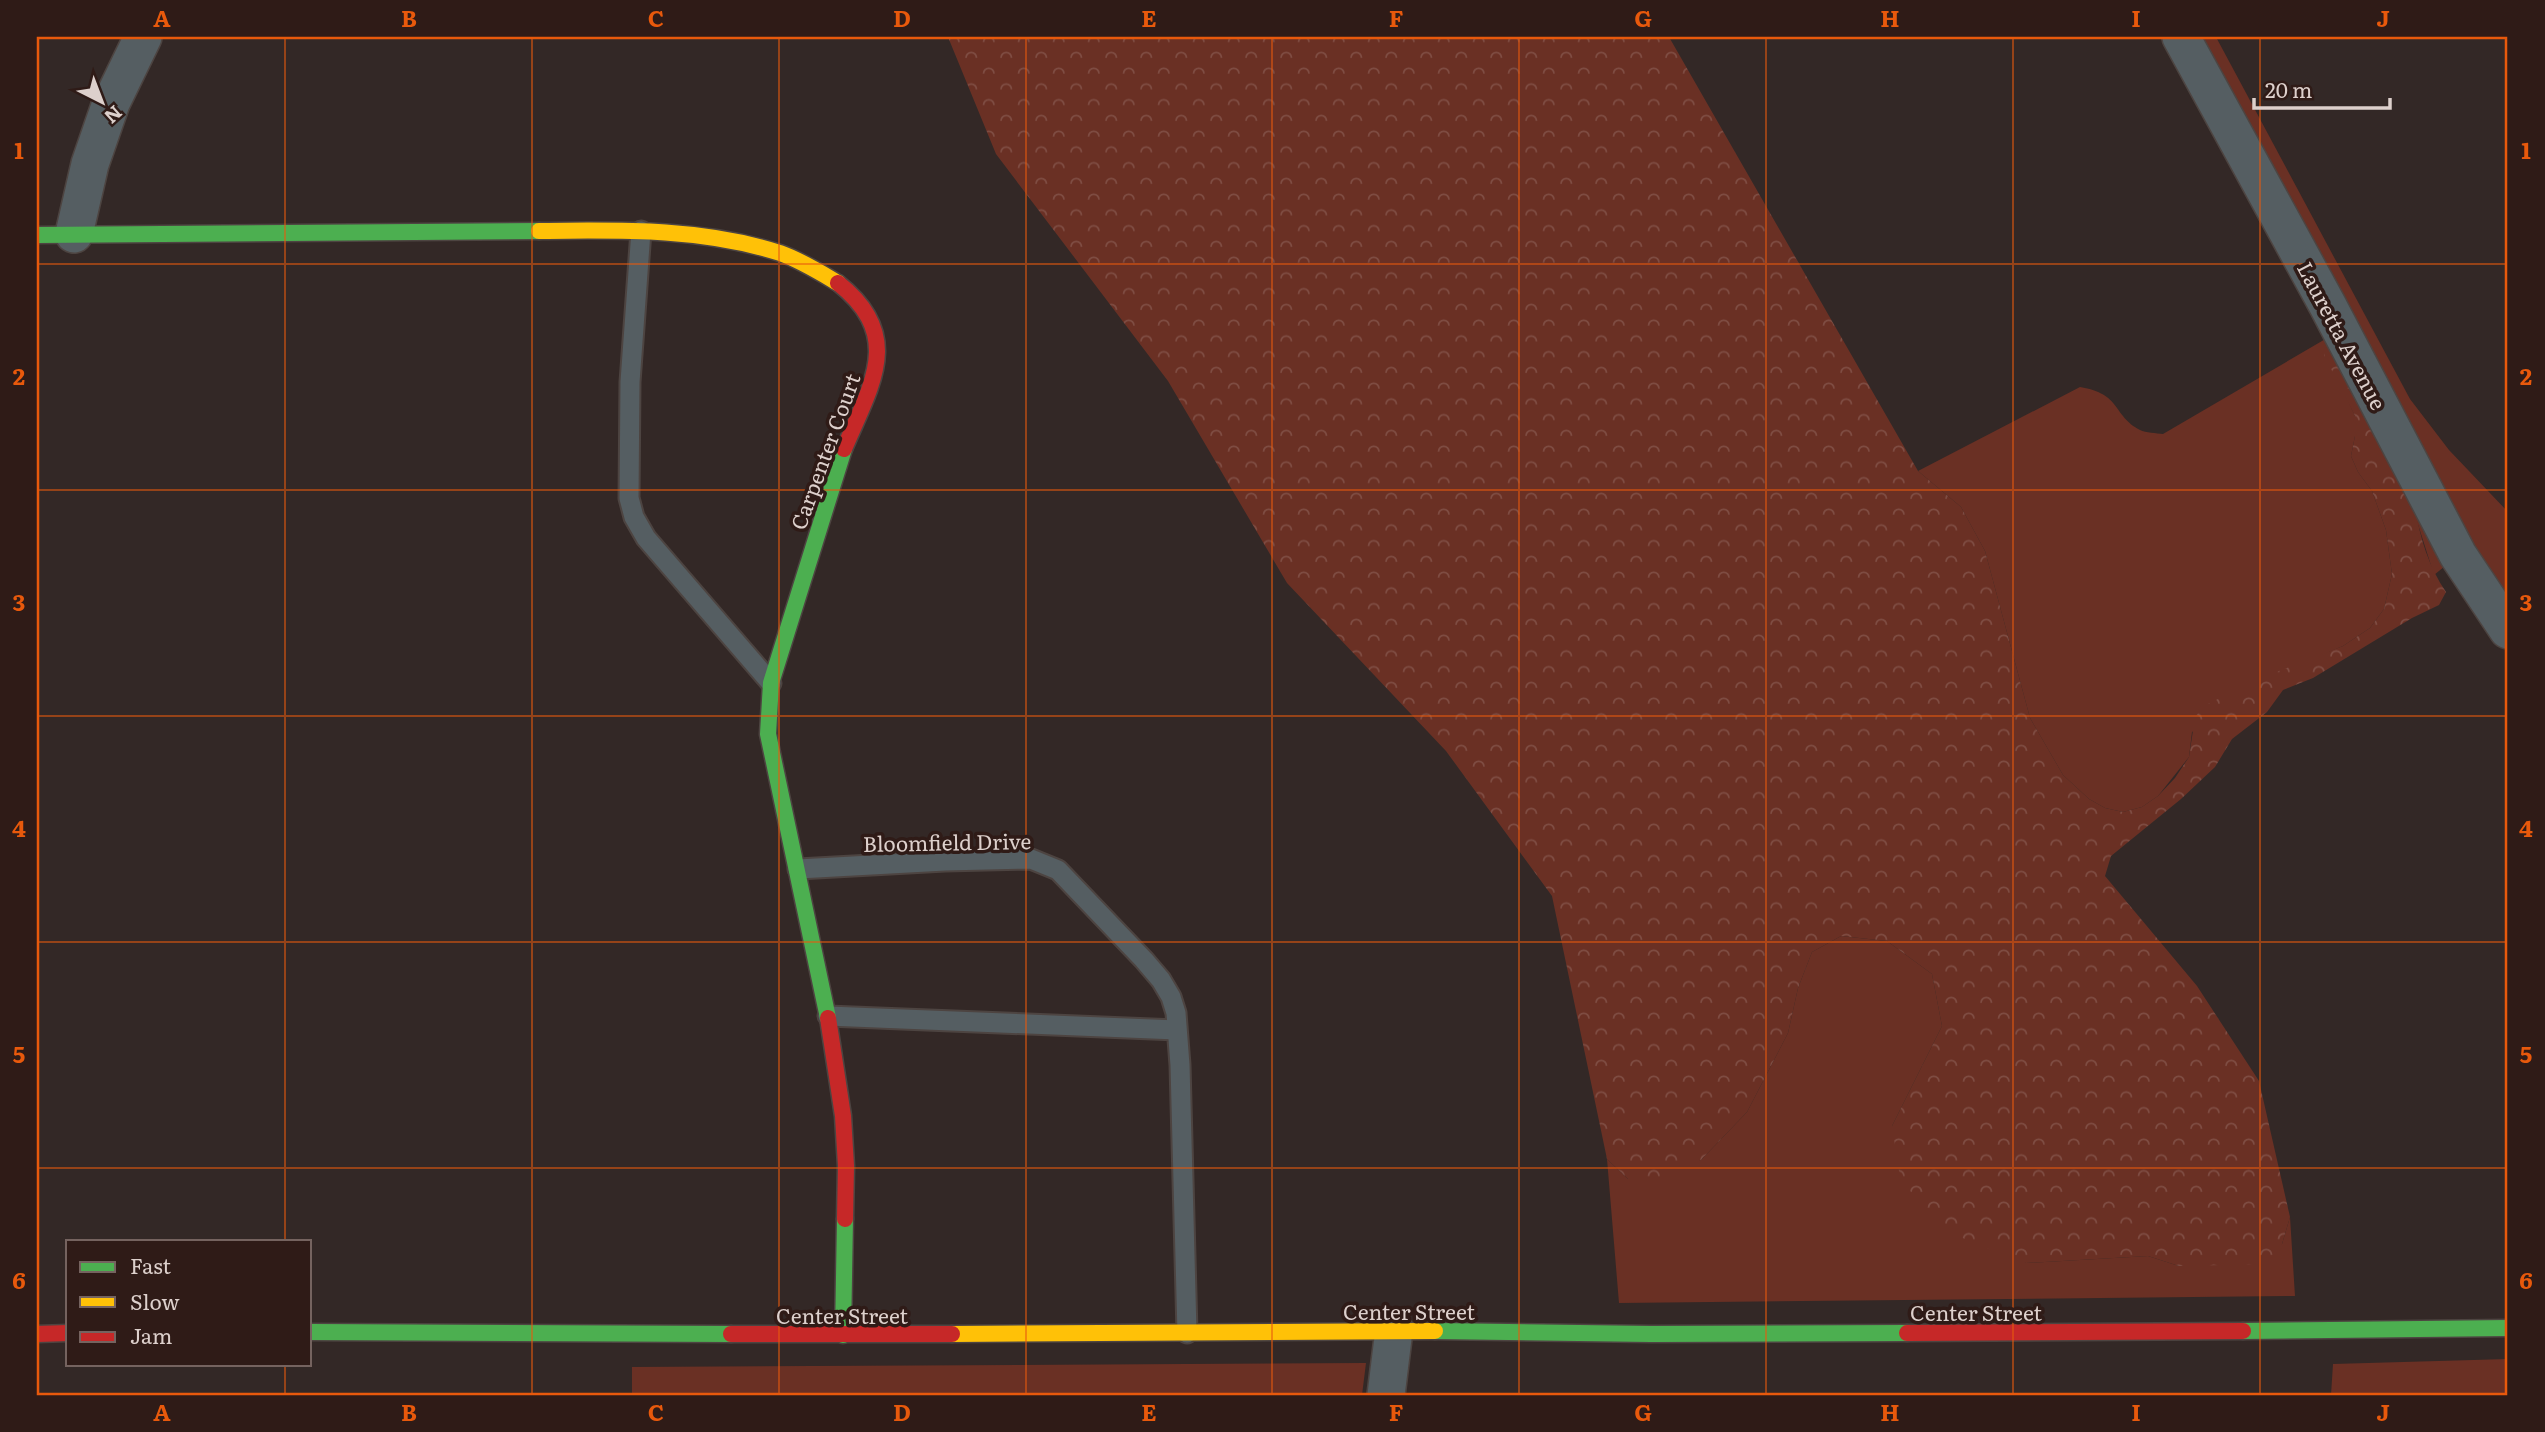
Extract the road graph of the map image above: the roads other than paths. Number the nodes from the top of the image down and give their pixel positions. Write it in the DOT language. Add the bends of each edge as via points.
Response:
graph roads {
  1 [pos="143,37"];
  2 [pos="2181,37"];
  3 [pos="641,231"];
  4 [pos="74,234"];
  5 [pos="37,235"];
  6 [pos="2508,630"];
  7 [pos="771,684"];
  8 [pos="798,869"];
  9 [pos="828,1016"];
  10 [pos="1177,1030"];
  11 [pos="2508,1328"];
  12 [pos="1394,1331"];
  13 [pos="312,1332"];
  14 [pos="66,1333"];
  15 [pos="1187,1333"];
  16 [pos="37,1334"];
  17 [pos="843,1335"];
  18 [pos="1386,1395"];
  1 -- 4 [label="street" via="111,103 90,164"];
  2 -- 6 [label="street, Lauretta Avenue" via="2458,555"];
  3 -- 4 [label="main road, Carpenter Court"];
  3 -- 7 [label="lane" via="630,382 629,498 634,517 646,538"];
  3 -- 7 [label="main road, Carpenter Court" via="722,238 783,254 847,290 875,328 878,357 871,384 838,460"];
  4 -- 5 [label="main road, Carpenter Court"];
  7 -- 8 [label="main road, Carpenter Court" via="768,734"];
  8 -- 9 [label="main road"];
  8 -- 10 [label="lane, Bloomfield Drive" via="1031,859 1046,864 1082,893 1161,980 1173,1005"];
  9 -- 10 [label="lane"];
  9 -- 17 [label="main road" via="846,1166"];
  10 -- 15 [label="lane, Bloomfield Drive"];
  11 -- 12 [label="main road, Center Street" via="1678,1334"];
  12 -- 15 [label="main road, Center Street"];
  12 -- 18 [label="street"];
  13 -- 17 [label="main road, Center Street"];
  14 -- 16 [label="main road"];
  15 -- 17 [label="main road, Center Street"];
}
